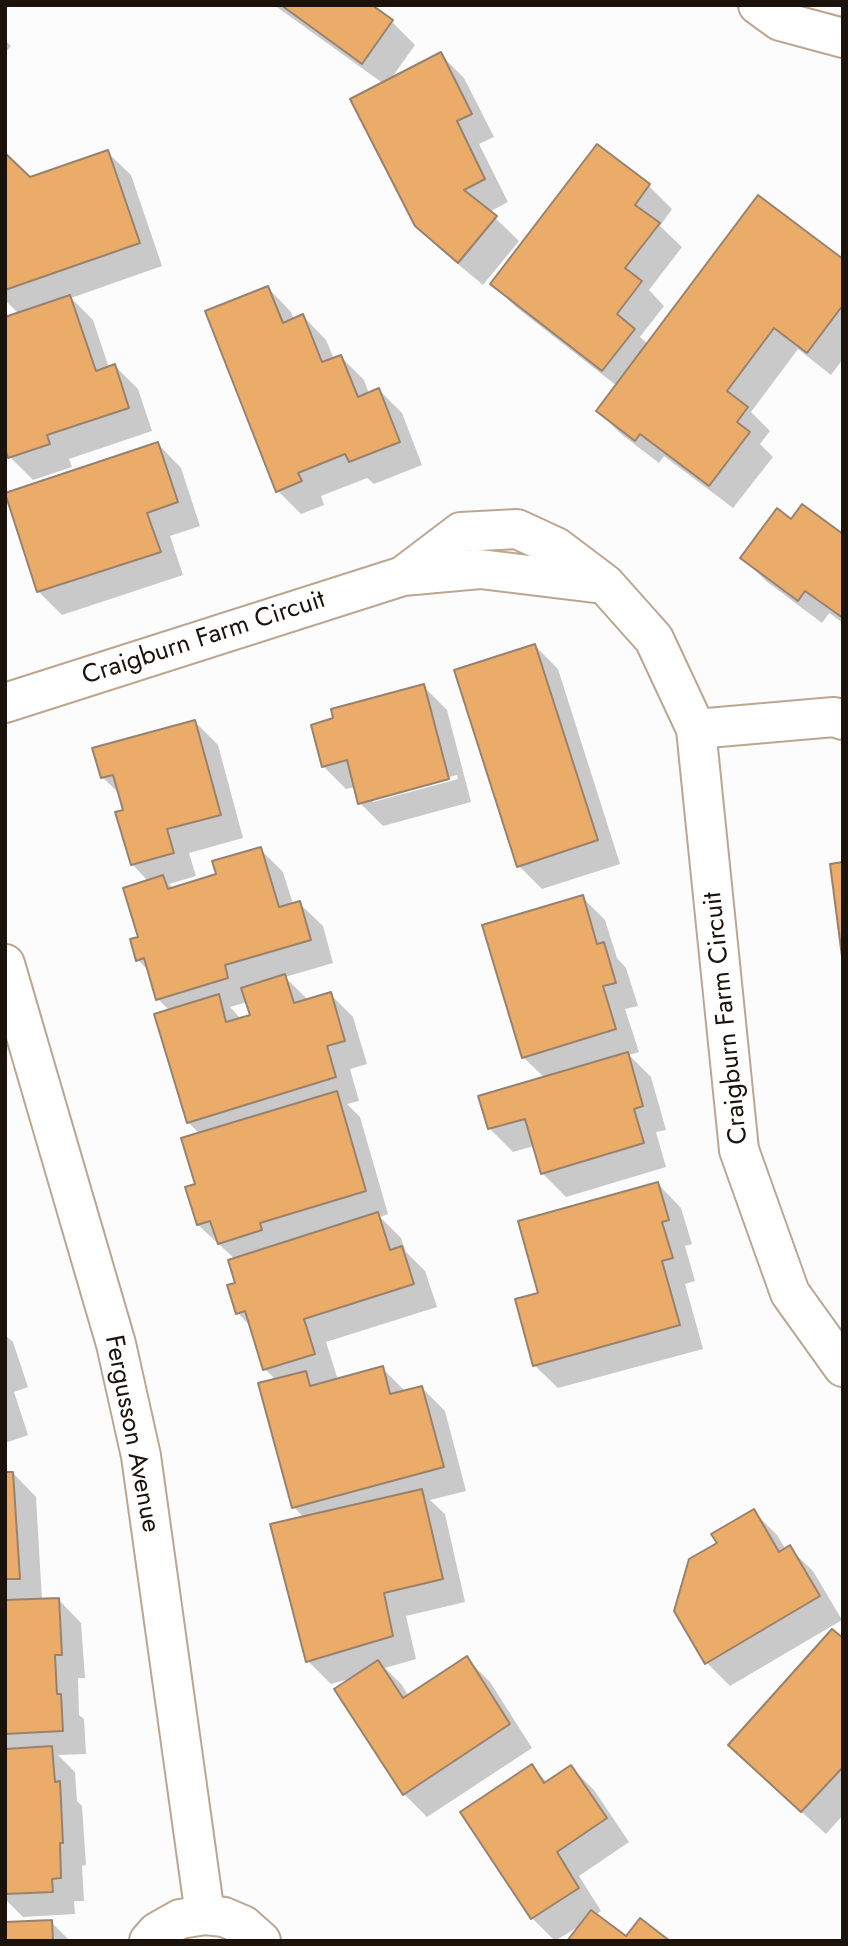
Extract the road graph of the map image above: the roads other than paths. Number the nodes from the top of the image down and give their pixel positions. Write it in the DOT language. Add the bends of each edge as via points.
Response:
graph roads {
  1 [pos="758,5"];
  2 [pos="843,38"];
  3 [pos="5,702"];
  4 [pos="843,720"];
  5 [pos="696,729"];
  6 [pos="5,964"];
  7 [pos="843,1367"];
  8 [pos="205,1914"];
  9 [pos="149,1941"];
  10 [pos="261,1941"];
  1 -- 2 [label="street" via="780,21"];
  3 -- 5 [label="street, Craigburn Farm Circuit" via="403,576 461,532 517,529 556,547 605,584 654,639"];
  4 -- 5 [label="street" via="834,717"];
  5 -- 7 [label="street, Craigburn Farm Circuit" via="739,1150 790,1293"];
  6 -- 8 [label="street, Fergusson Avenue" via="116,1344 141,1456"];
  8 -- 9 [label="street" via="180,1919"];
  8 -- 10 [label="street" via="243,1925"];
}
